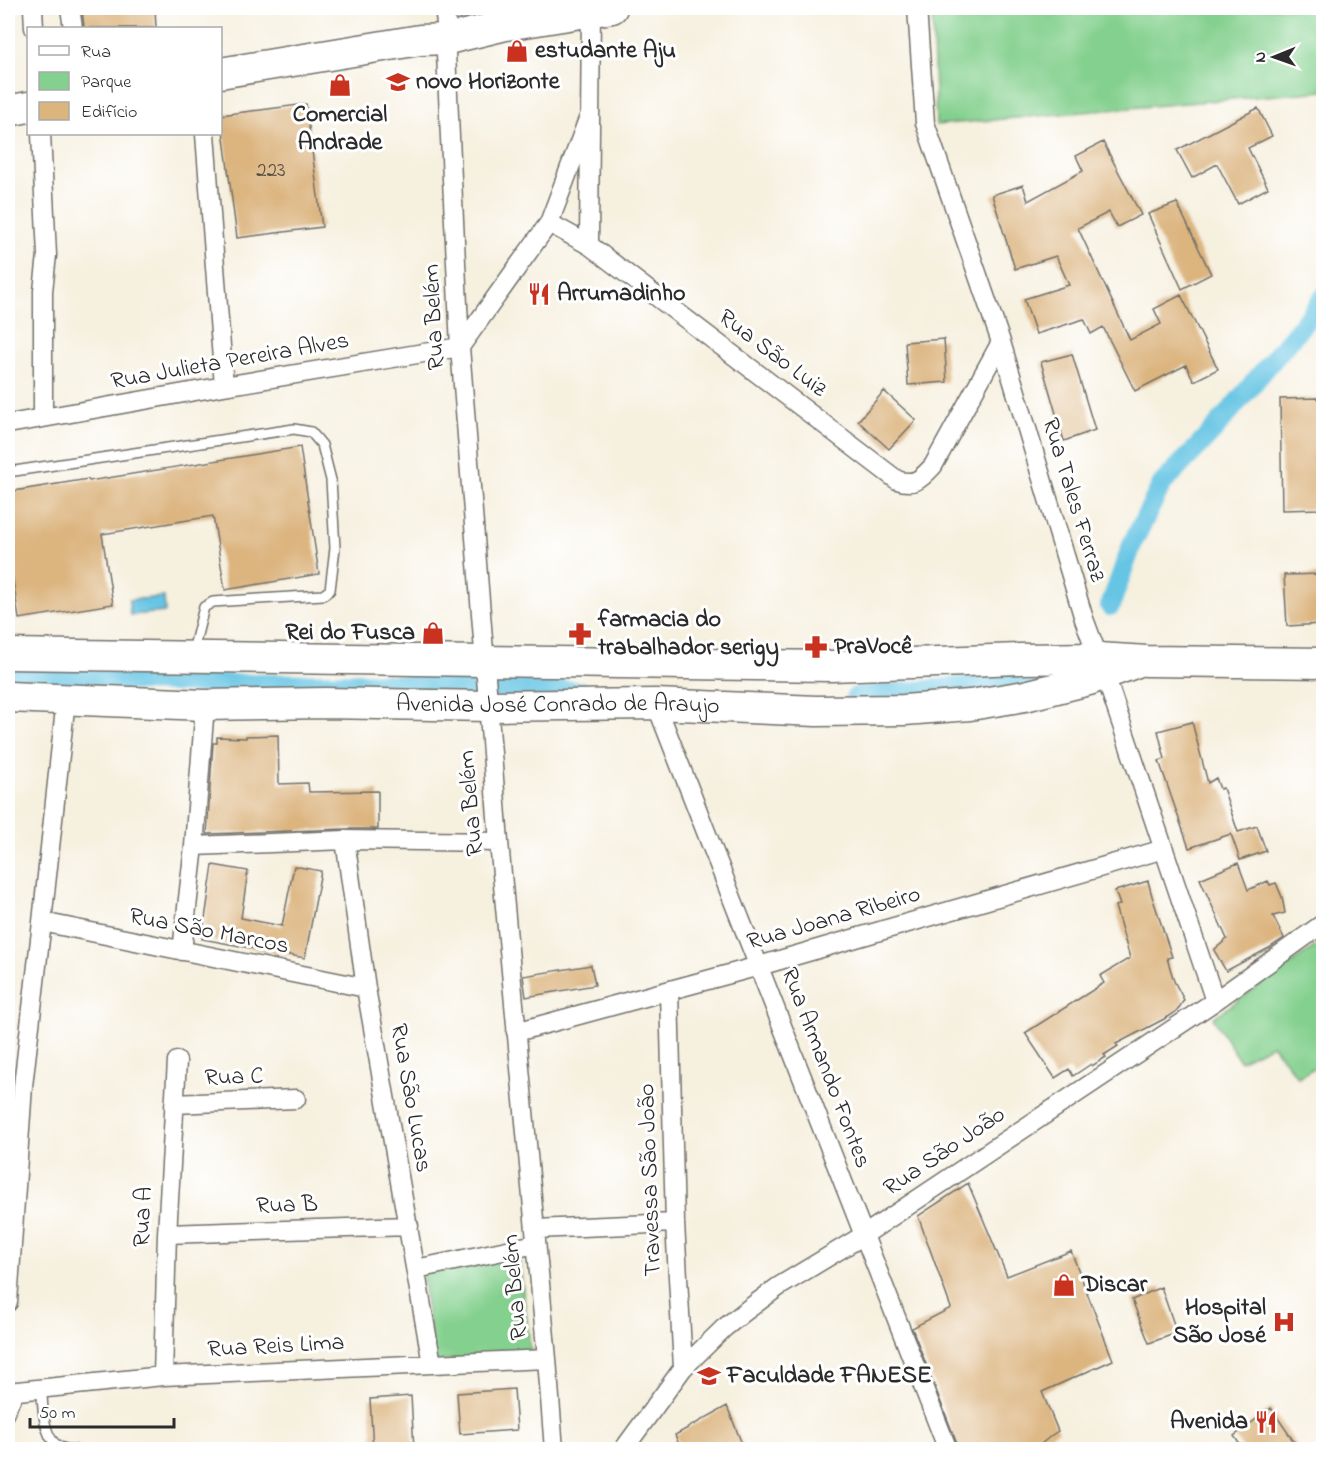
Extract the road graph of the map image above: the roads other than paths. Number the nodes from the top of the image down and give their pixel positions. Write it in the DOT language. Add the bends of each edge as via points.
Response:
graph roads {
  1 [pos="33,8"];
  2 [pos="70,8"];
  3 [pos="444,8"];
  4 [pos="917,8"];
  5 [pos="598,9"];
  6 [pos="34,27"];
  7 [pos="73,27"];
  8 [pos="448,39"];
  9 [pos="222,73"];
  10 [pos="27,107"];
  11 [pos="8,111"];
  12 [pos="590,114"];
  13 [pos="41,135"];
  14 [pos="205,135"];
  15 [pos="549,223"];
  16 [pos="590,245"];
  17 [pos="1001,342"];
  18 [pos="460,347"];
  19 [pos="224,386"];
  20 [pos="43,418"];
  21 [pos="8,424"];
  22 [pos="8,472"];
  23 [pos="8,654"];
  24 [pos="191,656"];
  25 [pos="294,662"];
  26 [pos="1323,663"];
  27 [pos="486,664"];
  28 [pos="1101,666"];
  29 [pos="8,697"];
  30 [pos="66,699"];
  31 [pos="324,701"];
  32 [pos="488,702"];
  33 [pos="656,704"];
  34 [pos="205,705"];
  35 [pos="345,840"];
  36 [pos="499,842"];
  37 [pos="194,846"];
  38 [pos="1164,849"];
  39 [pos="42,922"];
  40 [pos="1323,923"];
  41 [pos="183,951"];
  42 [pos="759,966"];
  43 [pos="366,988"];
  44 [pos="669,991"];
  45 [pos="1215,1000"];
  46 [pos="516,1032"];
  47 [pos="177,1061"];
  48 [pos="15,1085"];
  49 [pos="296,1099"];
  50 [pos="174,1104"];
  51 [pos="675,1223"];
  52 [pos="409,1226"];
  53 [pos="167,1234"];
  54 [pos="864,1234"];
  55 [pos="535,1237"];
  56 [pos="416,1269"];
  57 [pos="8,1302"];
  58 [pos="547,1359"];
  59 [pos="432,1364"];
  60 [pos="683,1368"];
  61 [pos="164,1376"];
  62 [pos="42,1389"];
  63 [pos="14,1391"];
  64 [pos="8,1416"];
  65 [pos="75,1449"];
  66 [pos="554,1449"];
  67 [pos="622,1449"];
  68 [pos="948,1449"];
  1 -- 6 [label="street"];
  2 -- 7 [label="street"];
  3 -- 8 [label="street, Rua Belém"];
  4 -- 17 [label="street, Rua Tales Ferraz" via="925,123"];
  5 -- 8 [label="main road"];
  5 -- 12 [label="street"];
  8 -- 9 [label="main road" via="420,40"];
  8 -- 18 [label="street, Rua Belém"];
  10 -- 11 [label="main road"];
  12 -- 15 [label="street"];
  12 -- 16 [label="street"];
  13 -- 20 [label="street" via="47,255 43,291"];
  14 -- 19 [label="street"];
  15 -- 16 [label="street, Rua São Luiz"];
  15 -- 18 [label="street"];
  16 -- 17 [label="street, Rua São Luiz" via="897,480 906,483 916,482 933,466"];
  17 -- 28 [label="street, Rua Tales Ferraz"];
  18 -- 19 [label="street, Rua Julieta Pereira Alves"];
  18 -- 27 [label="street, Rua Belém"];
  19 -- 20 [label="street, Rua Julieta Pereira Alves"];
  20 -- 21 [label="street, Rua Julieta Pereira Alves"];
  22 -- 24 [label="lane" via="294,429 311,432 322,445 331,480 335,548 330,590 323,595 213,602 204,607"];
  23 -- 24 [label="main road, Avenida José Conrado de Araujo"];
  24 -- 25 [label="main road, Avenida José Conrado de Araujo"];
  25 -- 27 [label="main road, Avenida José Conrado de Araujo"];
  25 -- 31 [label="main road"];
  26 -- 28 [label="main road" via="1139,661"];
  27 -- 28 [label="main road, Avenida José Conrado de Araujo" via="831,666 1019,659"];
  27 -- 32 [label="street, Rua Belém"];
  28 -- 33 [label="main road, Avenida José Conrado de Araujo" via="1057,689 970,705 816,711"];
  28 -- 38 [label="street, Rua Tales Ferraz"];
  29 -- 30 [label="main road, Avenida José Conrado de Araujo"];
  30 -- 34 [label="main road, Avenida José Conrado de Araujo"];
  30 -- 39 [label="street"];
  31 -- 32 [label="main road, Avenida José Conrado de Araujo"];
  31 -- 34 [label="main road, Avenida José Conrado de Araujo"];
  32 -- 33 [label="main road, Avenida José Conrado de Araujo"];
  32 -- 36 [label="street, Rua Belém"];
  33 -- 42 [label="street, Rua Armando Fontes"];
  34 -- 37 [label="street"];
  35 -- 36 [label="street"];
  35 -- 37 [label="street"];
  35 -- 43 [label="street, Rua São Lucas"];
  36 -- 46 [label="street, Rua Belém"];
  37 -- 41 [label="street"];
  38 -- 42 [label="street, Rua Joana Ribeiro"];
  38 -- 45 [label="street, Rua Tales Ferraz"];
  39 -- 41 [label="street, Rua São Marcos"];
  39 -- 48 [label="street"];
  40 -- 45 [label="street, Rua São João"];
  41 -- 43 [label="street, Rua São Marcos"];
  42 -- 44 [label="street, Rua Joana Ribeiro"];
  42 -- 54 [label="street, Rua Armando Fontes"];
  43 -- 52 [label="street, Rua São Lucas"];
  44 -- 46 [label="street, Rua Joana Ribeiro"];
  44 -- 51 [label="street, Travessa São João"];
  45 -- 54 [label="street, Rua São João"];
  46 -- 55 [label="street, Rua Belém"];
  47 -- 50 [label="street, Rua A"];
  48 -- 57 [label="street"];
  49 -- 50 [label="street, Rua C"];
  50 -- 53 [label="street, Rua A"];
  51 -- 55 [label="street"];
  51 -- 60 [label="street, Travessa São João"];
  52 -- 53 [label="street, Rua B"];
  52 -- 56 [label="street, Rua São Lucas"];
  53 -- 61 [label="street, Rua A"];
  54 -- 60 [label="street, Rua São João" via="778,1287 724,1328"];
  54 -- 68 [label="street, Rua Armando Fontes"];
  55 -- 56 [label="street"];
  55 -- 58 [label="street, Rua Belém"];
  56 -- 59 [label="street, Rua São Lucas"];
  58 -- 59 [label="street, Rua Reis Lima"];
  58 -- 66 [label="street, Rua Belém"];
  59 -- 61 [label="street, Rua Reis Lima"];
  60 -- 67 [label="street, Rua São João"];
  61 -- 62 [label="street, Rua Reis Lima"];
  62 -- 63 [label="street, Rua Reis Lima"];
  62 -- 65 [label="lane" via="45,1425 54,1443 63,1449"];
  63 -- 64 [label="lane"];
}
